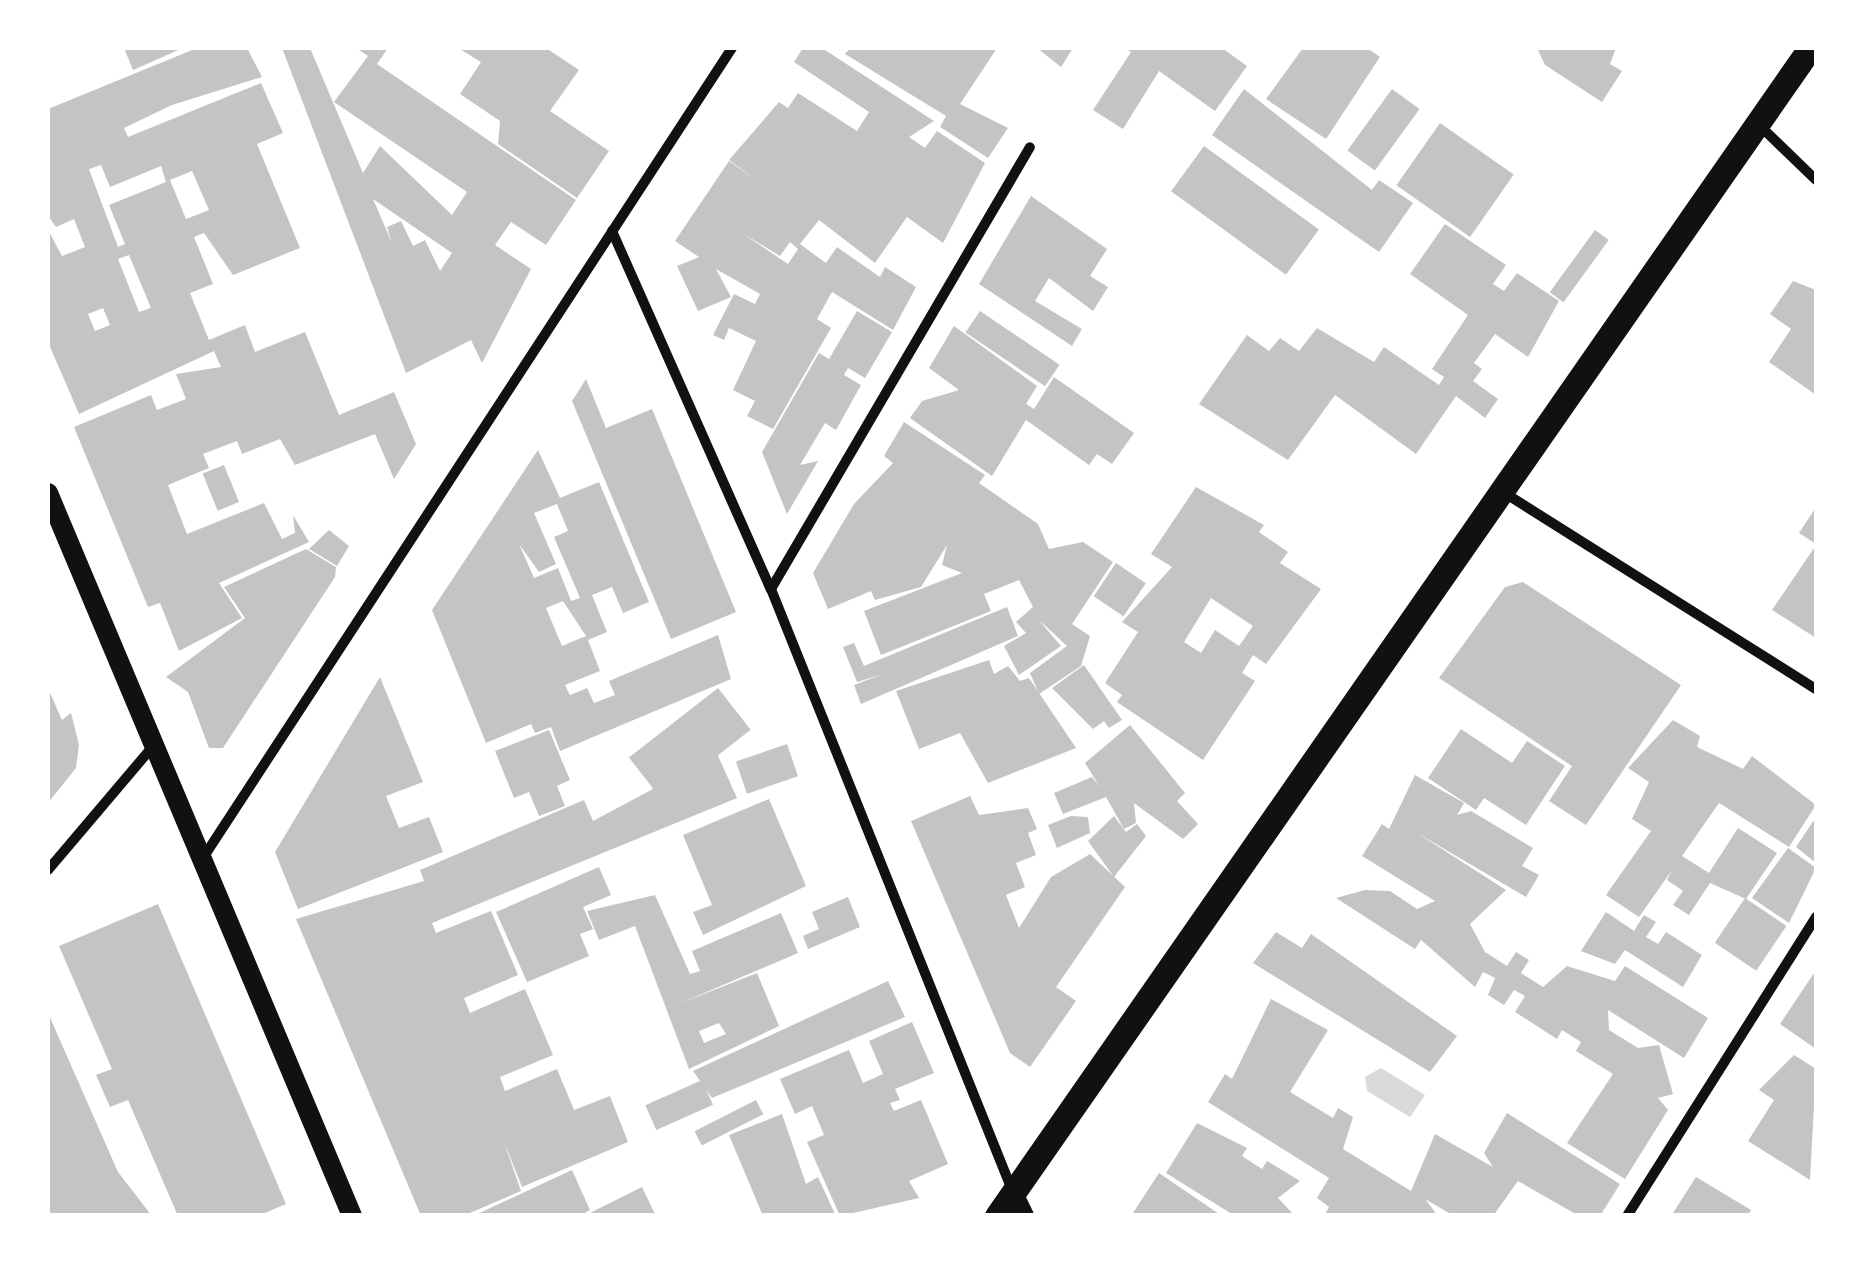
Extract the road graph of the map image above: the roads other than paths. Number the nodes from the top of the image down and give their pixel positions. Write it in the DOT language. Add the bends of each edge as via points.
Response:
graph roads {
  1 [pos="732,48"];
  2 [pos="1810,48"];
  3 [pos="1758,124"];
  4 [pos="1030,148"];
  5 [pos="1816,180"];
  6 [pos="612,232"];
  7 [pos="1502,491"];
  8 [pos="48,492"];
  9 [pos="771,589"];
  10 [pos="1816,689"];
  11 [pos="153,746"];
  12 [pos="201,862"];
  13 [pos="48,870"];
  14 [pos="1816,916"];
  15 [pos="1013,1190"];
  16 [pos="352,1216"];
  17 [pos="996,1216"];
  18 [pos="1025,1216"];
  19 [pos="1626,1216"];
  1 -- 6 [label="street"];
  2 -- 3 [label="main road"];
  3 -- 5 [label="street"];
  3 -- 7 [label="main road"];
  4 -- 9 [label="street"];
  6 -- 9 [label="street"];
  6 -- 12 [label="street"];
  7 -- 10 [label="street"];
  7 -- 15 [label="main road"];
  8 -- 11 [label="main road"];
  9 -- 15 [label="street"];
  11 -- 12 [label="main road"];
  11 -- 13 [label="street"];
  12 -- 16 [label="main road"];
  14 -- 19 [label="street"];
  15 -- 17 [label="main road"];
  15 -- 18 [label="street"];
}
